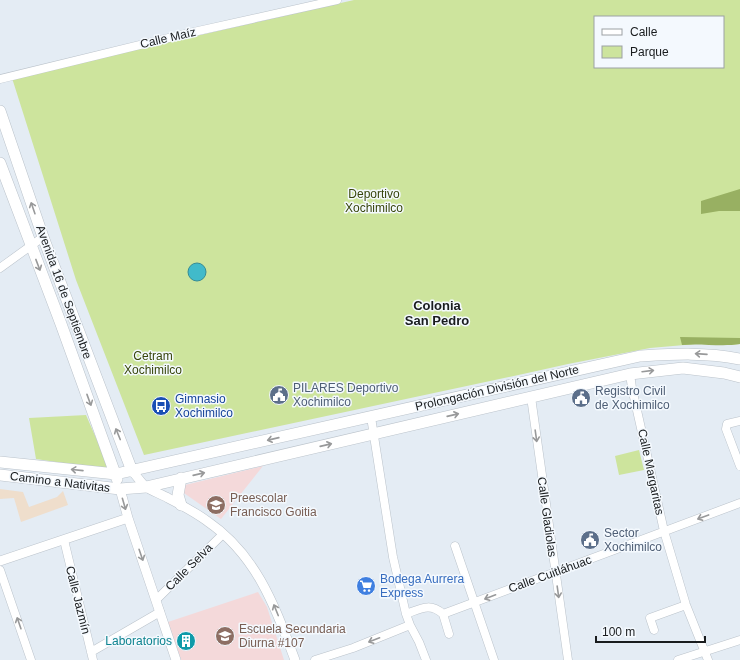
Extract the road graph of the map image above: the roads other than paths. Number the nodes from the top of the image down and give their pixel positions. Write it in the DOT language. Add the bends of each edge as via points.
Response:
graph roads {
  1 [pos="337,0"];
  2 [pos="319,2"];
  3 [pos="0,79"];
  4 [pos="0,111"];
  5 [pos="0,163"];
  6 [pos="43,237"];
  7 [pos="31,246"];
  8 [pos="0,268"];
  9 [pos="74,320"];
  10 [pos="61,324"];
  11 [pos="737,356"];
  12 [pos="92,369"];
  13 [pos="79,373"];
  14 [pos="630,374"];
  15 [pos="740,377"];
  16 [pos="531,397"];
  17 [pos="414,407"];
  18 [pos="371,417"];
  19 [pos="740,421"];
  20 [pos="419,423"];
  21 [pos="375,433"];
  22 [pos="0,462"];
  23 [pos="26,465"];
  24 [pos="740,466"];
  25 [pos="132,471"];
  26 [pos="116,474"];
  27 [pos="0,475"];
  28 [pos="24,478"];
  29 [pos="181,478"];
  30 [pos="146,487"];
  31 [pos="120,489"];
  32 [pos="740,503"];
  33 [pos="181,504"];
  34 [pos="128,518"];
  35 [pos="664,531"];
  36 [pos="222,534"];
  37 [pos="64,540"];
  38 [pos="455,546"];
  39 [pos="0,561"];
  40 [pos="0,570"];
  41 [pos="555,572"];
  42 [pos="156,600"];
  43 [pos="474,602"];
  44 [pos="686,605"];
  45 [pos="160,612"];
  46 [pos="406,614"];
  47 [pos="443,614"];
  48 [pos="410,625"];
  49 [pos="654,630"];
  50 [pos="449,634"];
  51 [pos="740,640"];
  52 [pos="704,651"];
  53 [pos="91,652"];
  54 [pos="31,660"];
  55 [pos="93,660"];
  56 [pos="176,660"];
  57 [pos="295,660"];
  58 [pos="315,660"];
  59 [pos="426,660"];
  60 [pos="494,660"];
  61 [pos="568,660"];
  62 [pos="678,660"];
  63 [pos="708,660"];
  1 -- 2 [label="street, Calle Maíz"];
  2 -- 3 [label="street, Calle Maíz"];
  6 -- 4 [label="main road, Avenida 16 de Septiembre, one-way"];
  5 -- 7 [label="main road, Avenida 16 de Septiembre"];
  6 -- 7 [label="street"];
  6 -- 9 [label="main road, Avenida 16 de Septiembre"];
  7 -- 8 [label="street"];
  7 -- 10 [label="main road, Avenida 16 de Septiembre, one-way"];
  9 -- 10 [label="main road"];
  9 -- 12 [label="main road, Avenida 16 de Septiembre"];
  10 -- 13 [label="main road, Avenida 16 de Septiembre"];
  11 -- 17 [label="main road, Prolongación División del Norte, one-way" via="700,353 640,356"];
  12 -- 13 [label="main road"];
  25 -- 12 [label="main road, Avenida 16 de Septiembre, one-way"];
  13 -- 26 [label="main road, Avenida 16 de Septiembre, one-way"];
  14 -- 15 [label="main road, Prolongación División del Norte, one-way" via="683,368"];
  14 -- 16 [label="main road, Prolongación División del Norte"];
  14 -- 35 [label="street, Calle Margaritas"];
  20 -- 16 [label="main road, Prolongación División del Norte, one-way"];
  16 -- 41 [label="street, Calle Gladiolas, one-way"];
  17 -- 18 [label="main road, Prolongación División del Norte"];
  17 -- 20 [label="main road"];
  18 -- 21 [label="street"];
  18 -- 25 [label="main road, Prolongación División del Norte, one-way"];
  19 -- 24 [label="street" via="727,424 726,429"];
  20 -- 21 [label="main road, Prolongación División del Norte"];
  29 -- 21 [label="main road, Prolongación División del Norte, one-way"];
  21 -- 46 [label="street" via="393,557"];
  22 -- 23 [label="main road, Camino a Nativitas"];
  26 -- 23 [label="main road, Camino a Nativitas, one-way"];
  23 -- 28 [label="main road"];
  25 -- 26 [label="main road, Prolongación División del Norte"];
  25 -- 30 [label="street"];
  26 -- 31 [label="main road, Avenida 16 de Septiembre"];
  27 -- 28 [label="main road, Camino a Nativitas"];
  28 -- 31 [label="main road, Camino a Nativitas"];
  29 -- 30 [label="main road, Prolongación División del Norte"];
  29 -- 33 [label="main road" via="178,495"];
  30 -- 31 [label="main road, Prolongación División del Norte"];
  30 -- 33 [label="street"];
  31 -- 34 [label="street, one-way"];
  32 -- 35 [label="street, Calle Cuitláhuac, one-way"];
  33 -- 36 [label="street" via="209,522"];
  34 -- 37 [label="street"];
  34 -- 42 [label="street, one-way"];
  35 -- 41 [label="street, Calle Cuitláhuac"];
  35 -- 44 [label="street, Calle Margaritas"];
  36 -- 42 [label="street, Calle Selva"];
  57 -- 36 [label="street, one-way" via="275,607 259,577"];
  37 -- 39 [label="street"];
  37 -- 53 [label="street, Calle Jazmín"];
  38 -- 43 [label="street"];
  54 -- 40 [label="street, one-way"];
  41 -- 43 [label="street, Calle Cuitláhuac, one-way"];
  41 -- 61 [label="street, Calle Gladiolas, one-way"];
  42 -- 45 [label="street"];
  43 -- 47 [label="street, Calle Cuitláhuac"];
  43 -- 60 [label="street"];
  44 -- 49 [label="street" via="650,618"];
  44 -- 52 [label="street, Calle Margaritas"];
  45 -- 53 [label="street"];
  45 -- 56 [label="street"];
  46 -- 47 [label="street" via="432,607"];
  46 -- 48 [label="street"];
  47 -- 50 [label="street"];
  48 -- 58 [label="street, one-way"];
  48 -- 59 [label="street"];
  51 -- 52 [label="street"];
  52 -- 62 [label="street"];
  52 -- 63 [label="street, Calle Margaritas"];
  53 -- 55 [label="street, Calle Jazmín"];
}
